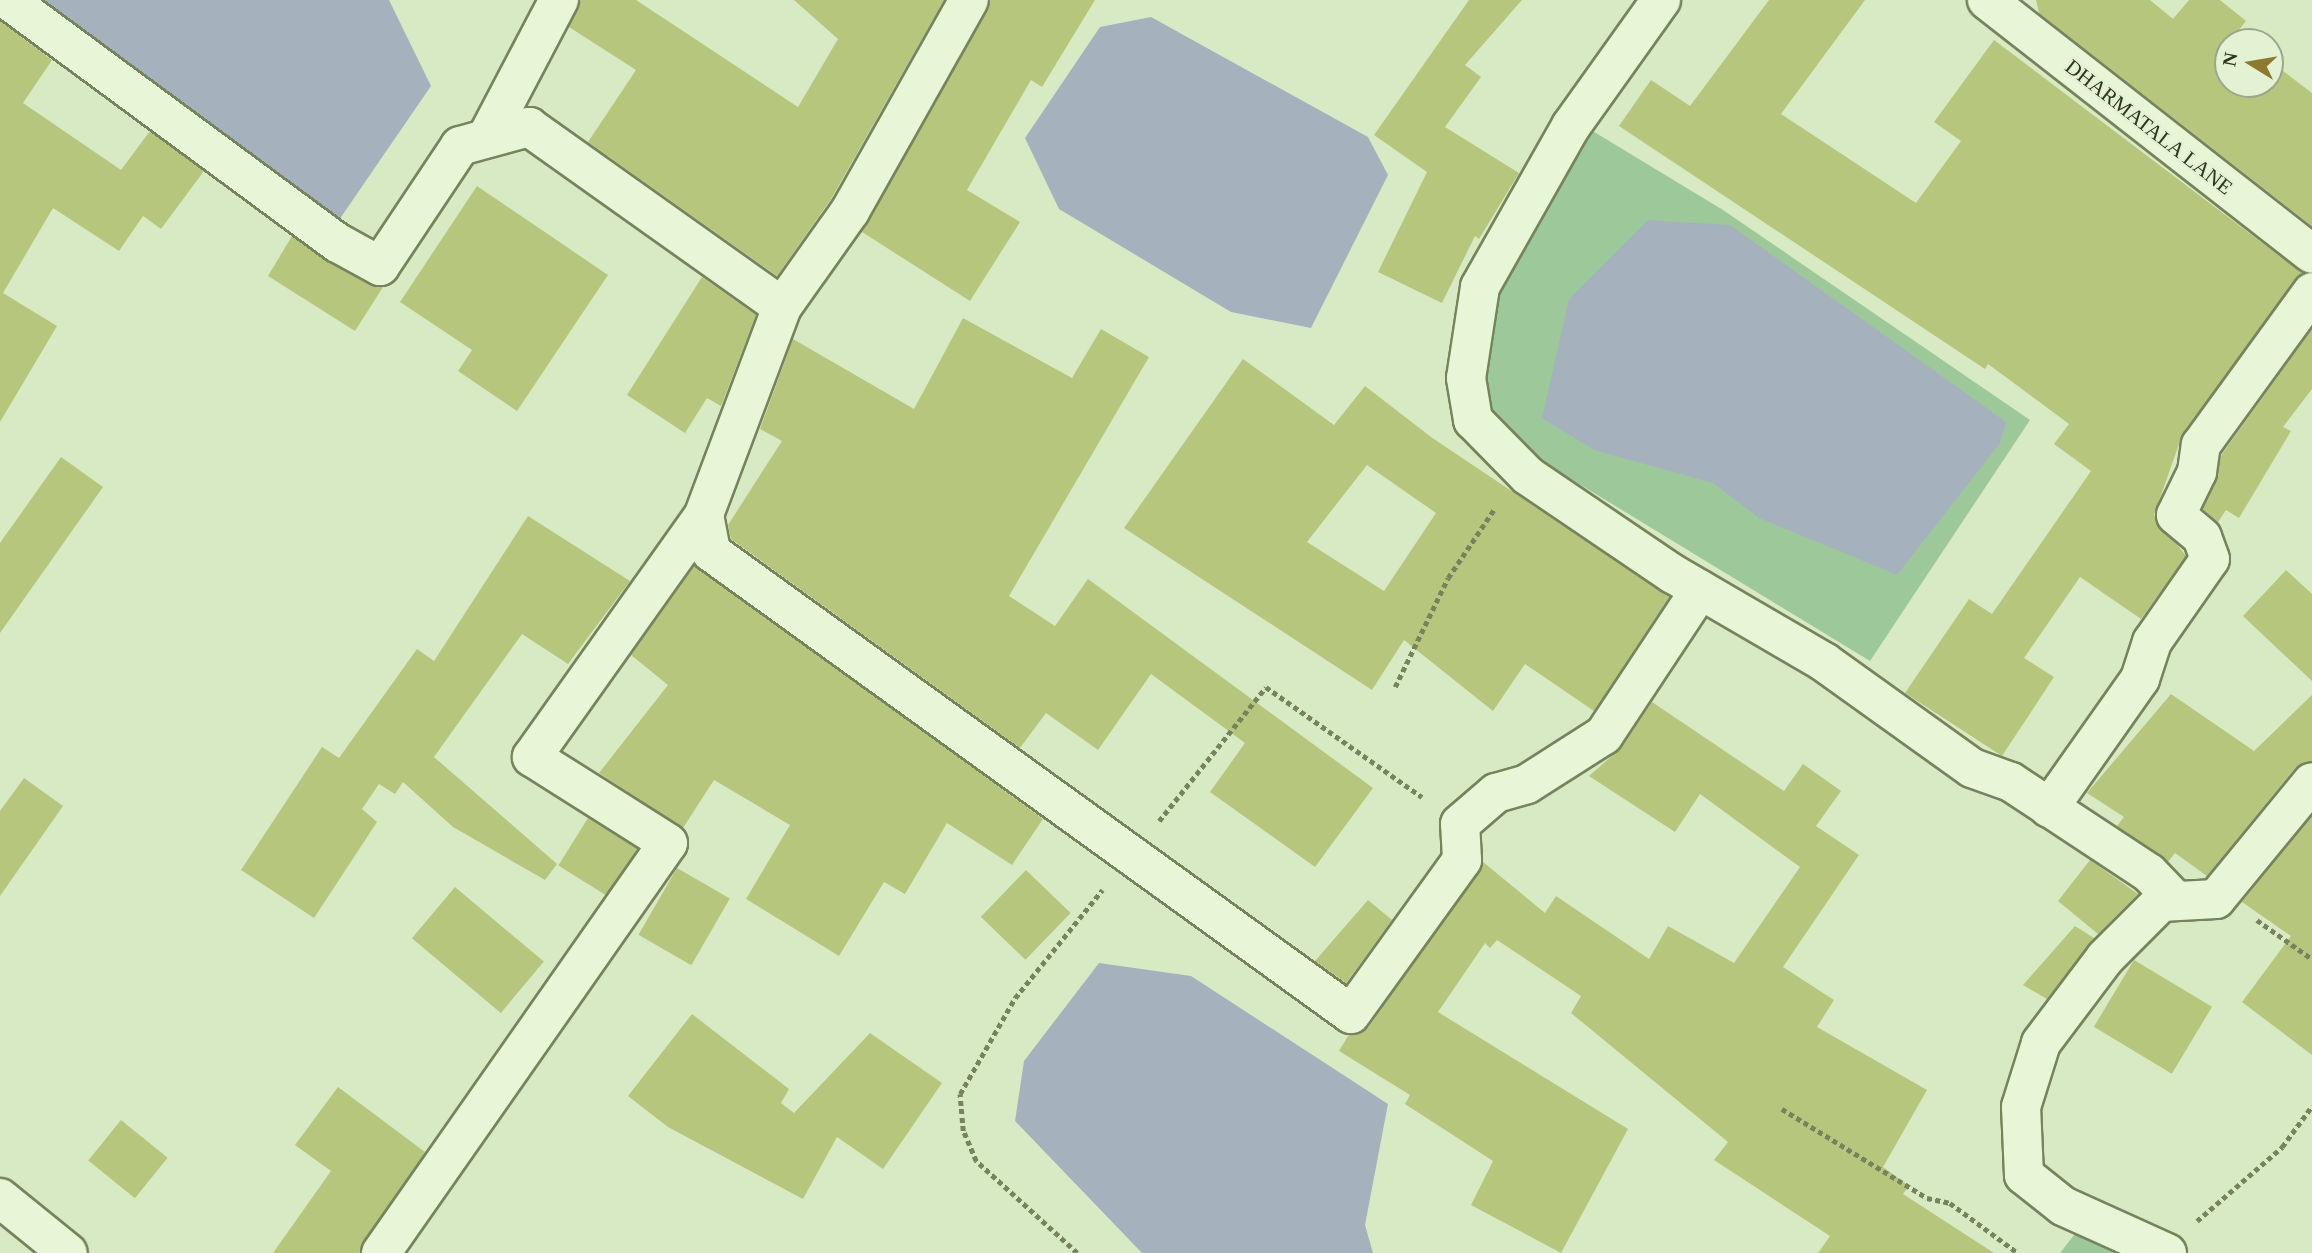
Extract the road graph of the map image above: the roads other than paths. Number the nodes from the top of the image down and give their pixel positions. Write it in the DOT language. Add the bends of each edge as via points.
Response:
graph roads {
  1 [pos="8,0"];
  2 [pos="559,0"];
  3 [pos="969,0"];
  4 [pos="1661,0"];
  5 [pos="2002,5"];
  6 [pos="488,135"];
  7 [pos="2312,254"];
  8 [pos="2312,292"];
  9 [pos="782,307"];
  10 [pos="704,515"];
  11 [pos="1700,590"];
  12 [pos="2312,782"];
  13 [pos="2049,808"];
  14 [pos="2175,900"];
  15 [pos="0,1198"];
  16 [pos="24,1239"];
  17 [pos="2165,1252"];
  18 [pos="68,1253"];
  19 [pos="381,1253"];
  1 -- 6 [label="street" via="338,243 380,266 460,146"];
  2 -- 6 [label="street"];
  3 -- 9 [label="street" via="850,211"];
  4 -- 11 [label="street" via="1571,126 1480,287 1466,378 1473,420 1520,468"];
  5 -- 7 [label="street, DHARMATALA LANE"];
  6 -- 9 [label="street" via="529,127"];
  8 -- 13 [label="street" via="2201,445 2176,515 2202,537 2210,559 2152,642 2140,679"];
  9 -- 10 [label="street"];
  10 -- 11 [label="street" via="712,552 1351,1014 1462,860 1460,824 1496,793 1527,783 1604,735"];
  10 -- 19 [label="street" via="532,757 668,843"];
  11 -- 13 [label="street" via="1824,662 1972,768 2011,782"];
  12 -- 14 [label="street" via="2216,899"];
  13 -- 14 [label="street" via="2149,873"];
  14 -- 17 [label="street" via="2161,902 2105,958 2040,1042 2021,1107 2024,1175 2063,1206"];
  15 -- 16 [label="street"];
  16 -- 18 [label="street"];
}
